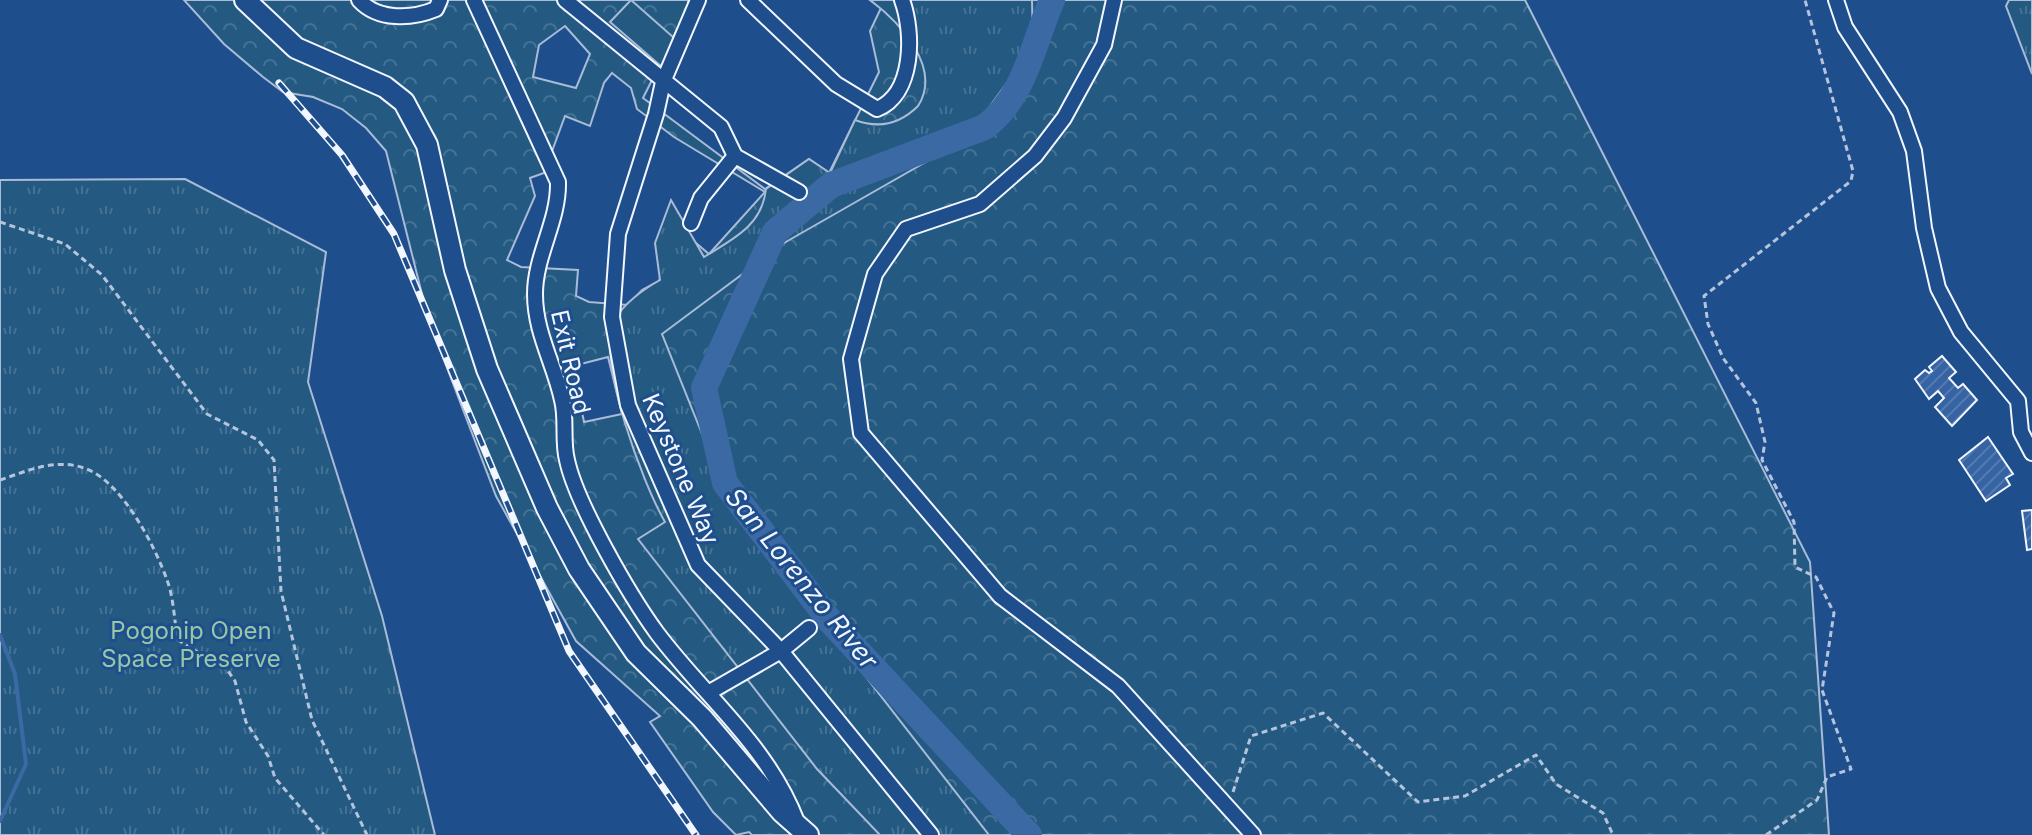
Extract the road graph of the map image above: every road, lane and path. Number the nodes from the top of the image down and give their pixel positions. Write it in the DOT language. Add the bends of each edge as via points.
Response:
graph roads {
  1 [pos="245,0"];
  2 [pos="359,0"];
  3 [pos="440,0"];
  4 [pos="474,0"];
  5 [pos="565,0"];
  6 [pos="698,0"];
  7 [pos="748,0"];
  8 [pos="902,0"];
  9 [pos="1114,0"];
  10 [pos="1805,0"];
  11 [pos="1836,0"];
  12 [pos="663,82"];
  13 [pos="735,156"];
  14 [pos="799,192"];
  15 [pos="0,222"];
  16 [pos="691,223"];
  17 [pos="2025,403"];
  18 [pos="2032,453"];
  19 [pos="0,480"];
  20 [pos="809,628"];
  21 [pos="781,651"];
  22 [pos="708,693"];
  23 [pos="1228,807"];
  24 [pos="804,831"];
  25 [pos="324,835"];
  26 [pos="367,835"];
  27 [pos="931,835"];
  28 [pos="1253,835"];
  29 [pos="1613,835"];
  30 [pos="1766,835"];
  1 -- 24 [label="main road" via="304,53 374,82 404,102 427,145 461,294 487,369 579,569 636,653"];
  2 -- 3 [label="street" via="368,10 413,19 436,9"];
  4 -- 22 [label="street, Exit Road" via="558,182 535,293 544,350 563,402 567,464 633,597"];
  5 -- 12 [label="street"];
  6 -- 12 [label="street, Keystone Way"];
  7 -- 8 [label="street" via="836,84 877,109 900,92 909,54"];
  9 -- 23 [label="street" via="1104,45 1064,118 1035,156 980,204 906,229 875,274 851,359 861,433 1000,596 1118,686"];
  10 -- 30 [label="path" via="1853,171 1851,181 1704,296 1703,307 1723,358 1756,403 1765,442 1762,460 1794,522 1795,567 1816,577 1834,613 1822,690 1851,769 1827,777 1817,800"];
  11 -- 17 [label="street" via="1845,27 1900,112 1914,151 1938,288 1961,332"];
  12 -- 13 [label="street" via="721,127"];
  12 -- 21 [label="street, Keystone Way" via="618,234 612,317 628,405 698,565"];
  13 -- 14 [label="street"];
  13 -- 16 [label="street" via="701,198"];
  15 -- 26 [label="path" via="65,244 102,275 207,414 258,440 274,460 281,591 312,720"];
  17 -- 18 [label="street" via="2021,432"];
  19 -- 25 [label="path" via="43,465 71,466 85,468 115,491 144,531 167,581 178,640 228,671 246,722 275,778"];
  20 -- 21 [label="street"];
  21 -- 22 [label="street"];
  21 -- 27 [label="street, Keystone Way"];
  22 -- 24 [label="street, Exit Road" via="773,769"];
  23 -- 28 [label="street"];
  23 -- 29 [label="path" via="1251,736 1323,713 1418,802 1465,796 1536,755 1556,784 1603,813"];
}
